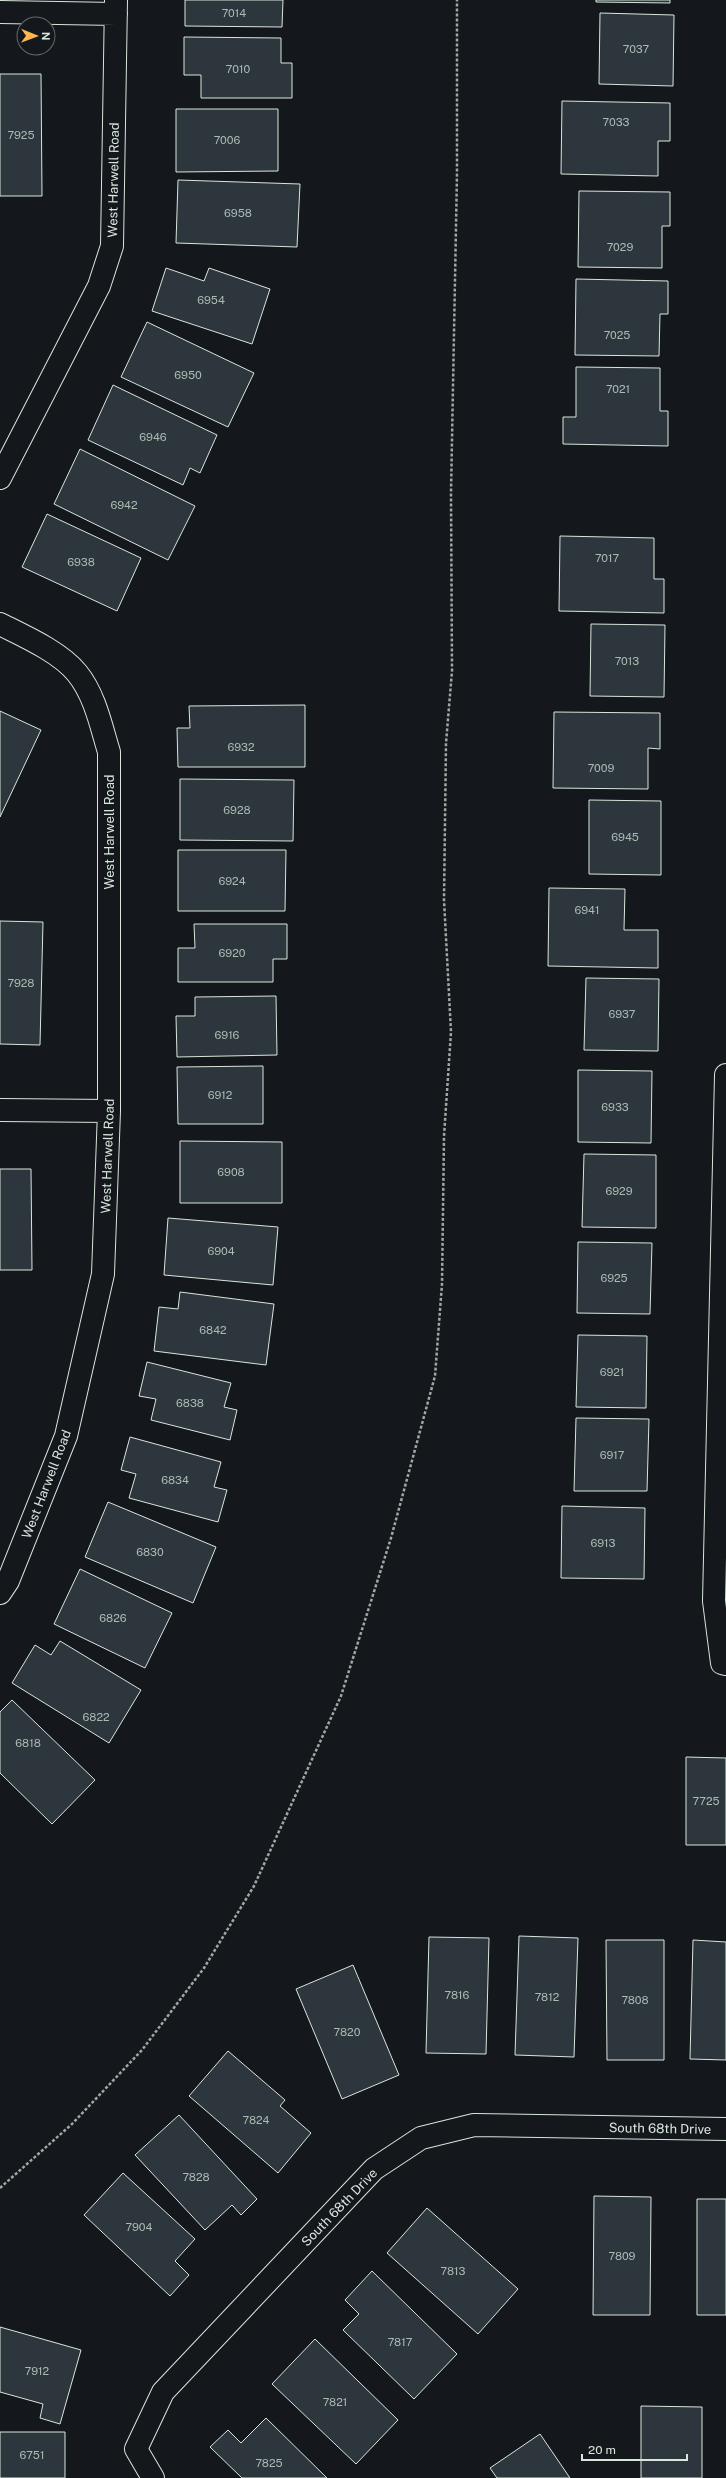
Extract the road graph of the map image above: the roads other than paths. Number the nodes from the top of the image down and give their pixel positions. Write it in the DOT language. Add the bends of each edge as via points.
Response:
graph roads {
  1 [pos="116,7"];
  2 [pos="0,12"];
  3 [pos="0,478"];
  4 [pos="0,624"];
  5 [pos="726,1075"];
  6 [pos="0,1110"];
  7 [pos="109,1111"];
  8 [pos="725,1222"];
  9 [pos="0,1593"];
  10 [pos="724,1664"];
  11 [pos="726,2129"];
  12 [pos="153,2478"];
  1 -- 2 [label="street"];
  1 -- 3 [label="street, West Harwell Road" via="112,246 99,286"];
  4 -- 7 [label="street, West Harwell Road" via="44,646 77,673 95,703 109,752"];
  5 -- 8 [label="street"];
  6 -- 7 [label="street"];
  7 -- 9 [label="street, West Harwell Road" via="104,1274 66,1436 8,1581"];
  8 -- 10 [label="street" via="714,1601"];
  11 -- 12 [label="street, South 68th Drive" via="474,2125 421,2138 374,2169 164,2392 136,2449"];
}
